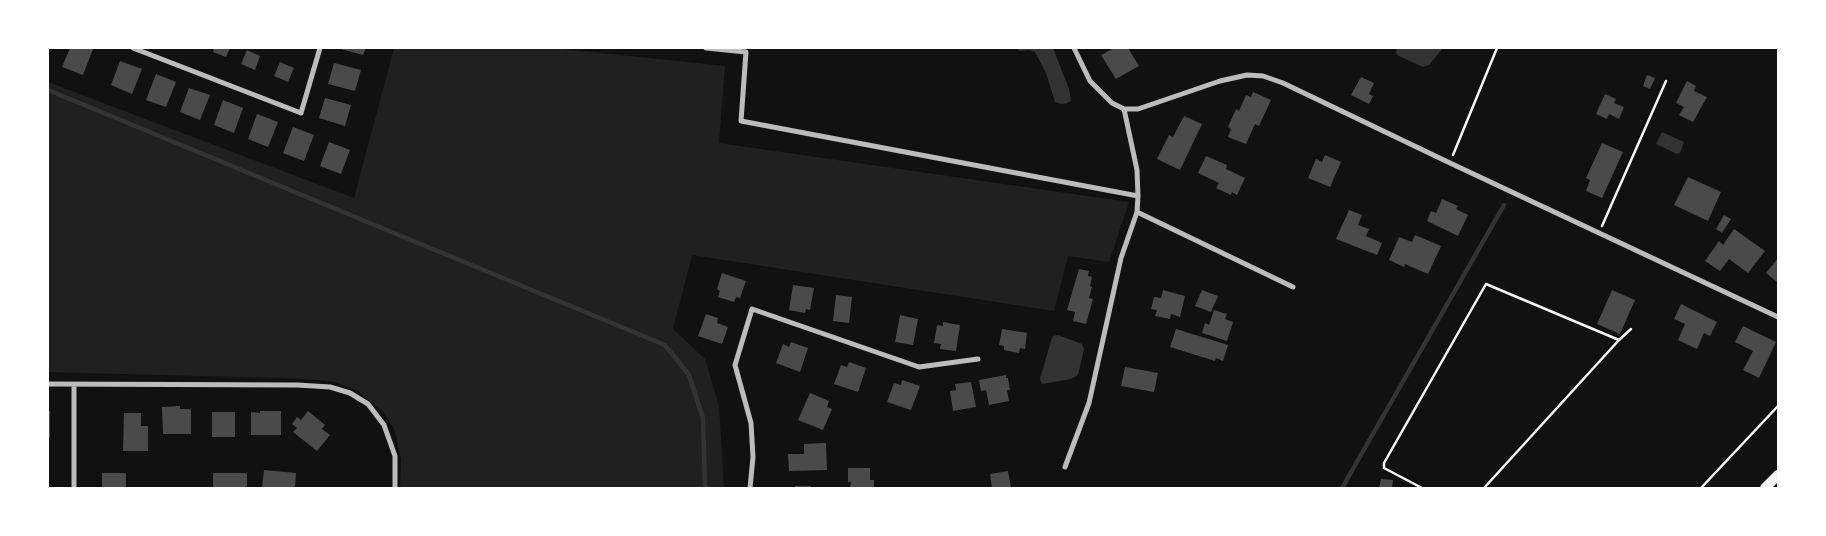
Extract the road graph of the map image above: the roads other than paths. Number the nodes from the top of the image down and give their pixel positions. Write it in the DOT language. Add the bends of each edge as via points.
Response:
graph roads {
  1 [pos="133,48"];
  2 [pos="320,48"];
  3 [pos="706,48"];
  4 [pos="1074,48"];
  5 [pos="1124,109"];
  6 [pos="1138,196"];
  7 [pos="1137,212"];
  8 [pos="1294,287"];
  9 [pos="1778,318"];
  10 [pos="978,359"];
  11 [pos="48,384"];
  12 [pos="74,385"];
  13 [pos="1065,467"];
  14 [pos="1778,475"];
  15 [pos="74,488"];
  16 [pos="395,488"];
  17 [pos="750,488"];
  18 [pos="1766,488"];
  1 -- 2 [label="street" via="301,113"];
  3 -- 6 [label="street" via="746,52 741,121"];
  4 -- 5 [label="street" via="1090,81 1112,104"];
  5 -- 6 [label="street" via="1137,170"];
  5 -- 9 [label="street" via="1138,109 1229,79 1263,76"];
  6 -- 7 [label="street"];
  7 -- 8 [label="street"];
  7 -- 13 [label="street" via="1121,258 1088,403"];
  10 -- 17 [label="street" via="919,367 752,309 735,364 751,423 753,457"];
  11 -- 12 [label="street"];
  12 -- 15 [label="street"];
  12 -- 16 [label="street" via="297,385 343,391 368,404 384,425 395,456"];
  14 -- 18 [label="main road"];
}
